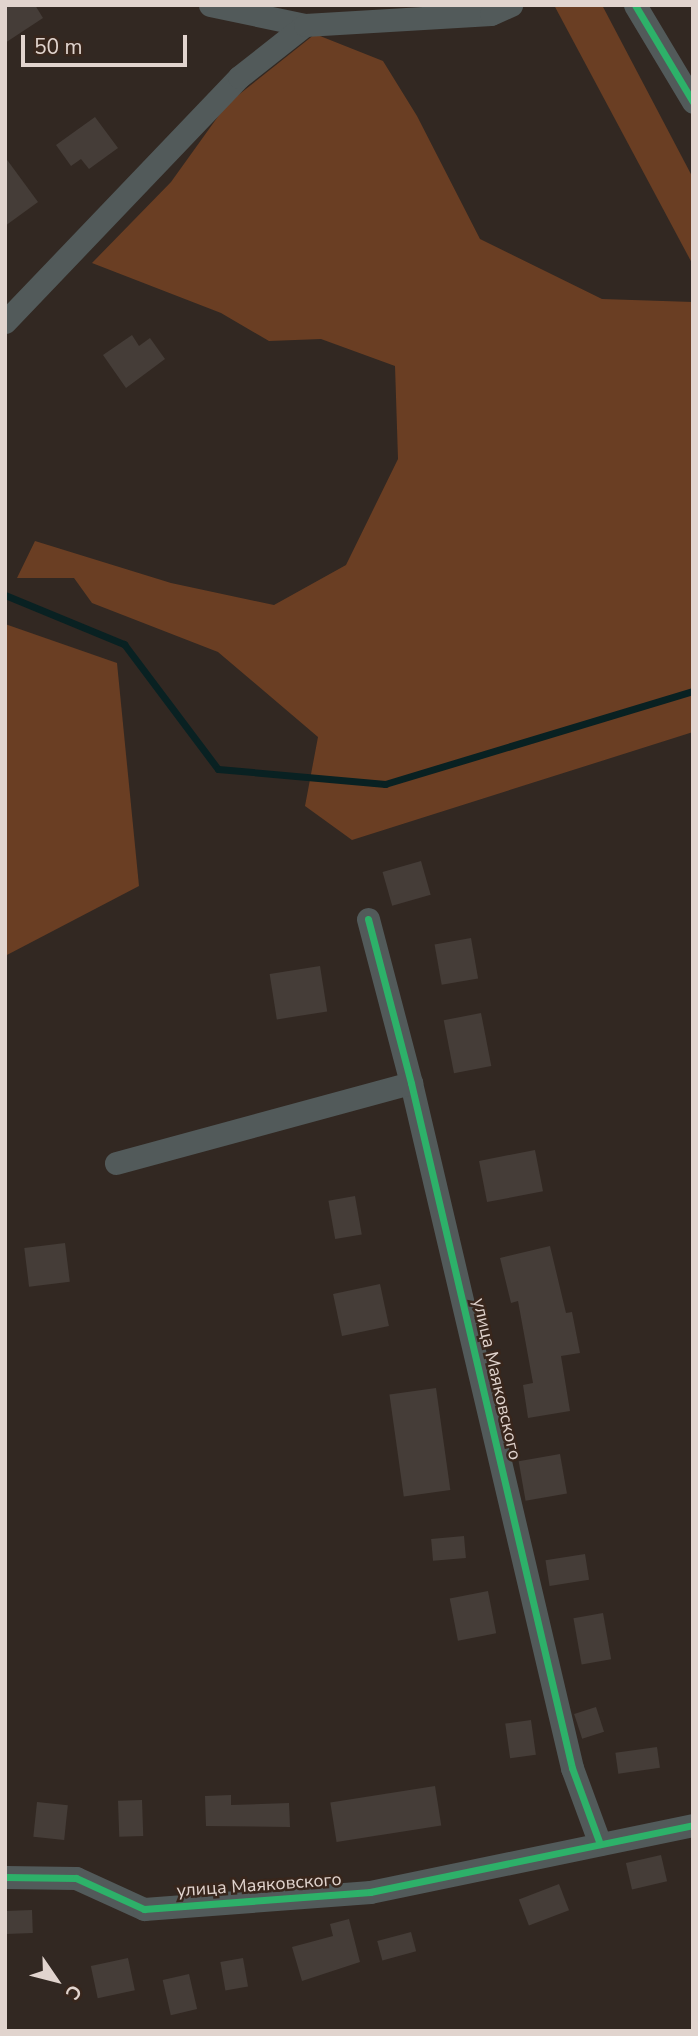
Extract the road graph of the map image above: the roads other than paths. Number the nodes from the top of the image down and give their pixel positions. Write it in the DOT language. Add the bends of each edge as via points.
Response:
graph roads {
  1 [pos="210,5"];
  2 [pos="511,5"];
  3 [pos="635,5"];
  4 [pos="305,25"];
  5 [pos="693,102"];
  6 [pos="5,322"];
  7 [pos="368,919"];
  8 [pos="411,1083"];
  9 [pos="116,1163"];
  10 [pos="693,1825"];
  11 [pos="600,1844"];
  12 [pos="5,1877"];
  1 -- 4 [label="street"];
  2 -- 4 [label="street" via="491,14"];
  3 -- 5 [label="street"];
  4 -- 6 [label="street" via="239,77"];
  7 -- 8 [label="street, улица Маяковского"];
  8 -- 9 [label="street"];
  8 -- 11 [label="street, улица Маяковского" via="572,1768"];
  10 -- 11 [label="street, улица Маяковского"];
  11 -- 12 [label="street, улица Маяковского" via="370,1892 144,1909 76,1878"];
}
